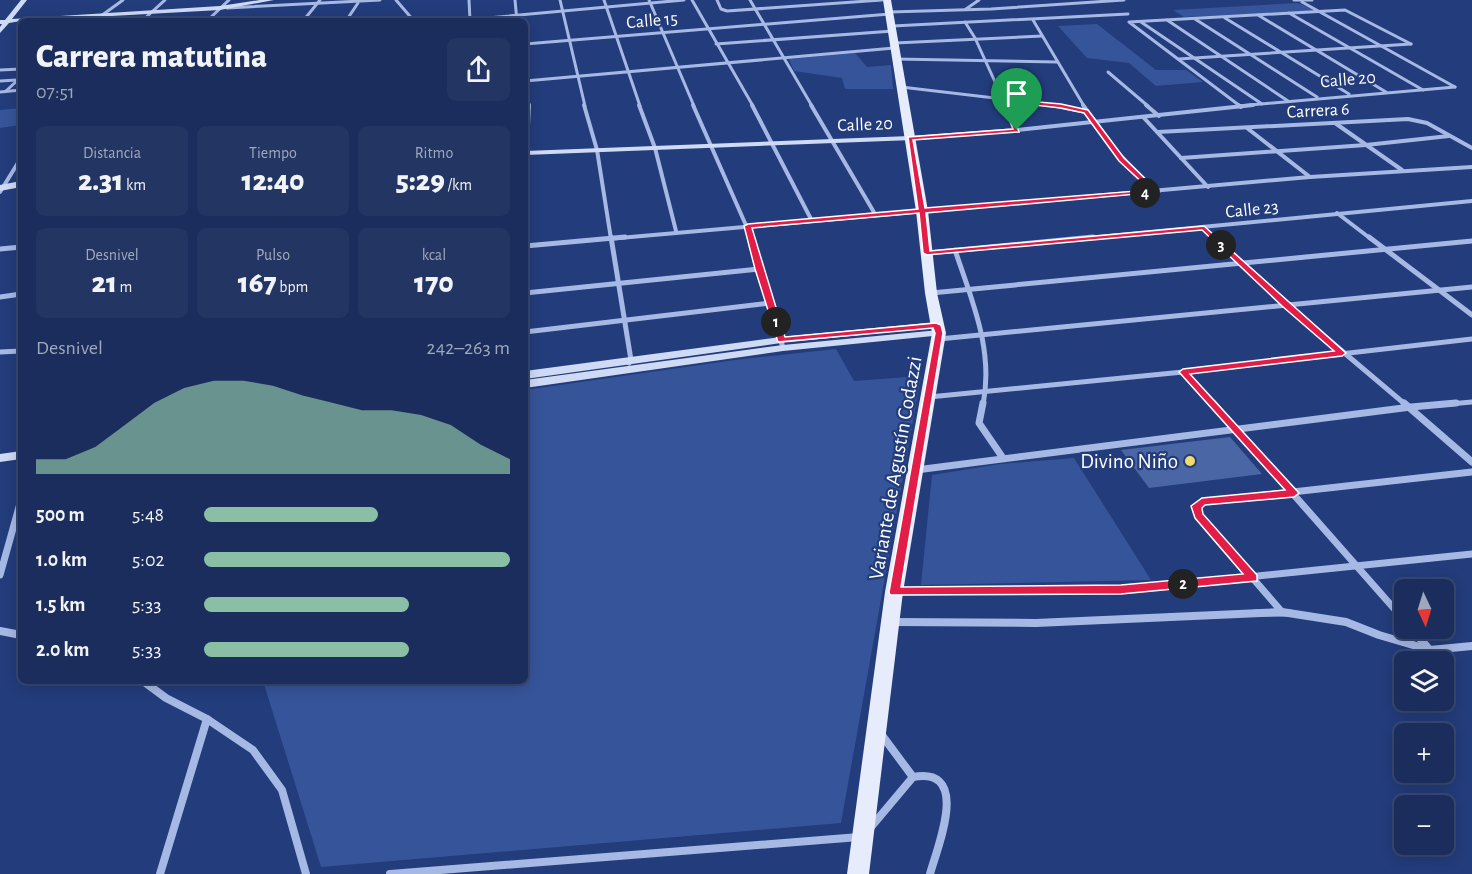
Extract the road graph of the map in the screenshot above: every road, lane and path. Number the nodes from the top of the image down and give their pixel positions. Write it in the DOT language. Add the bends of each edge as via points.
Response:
graph roads {
  1 [pos="17,0"];
  2 [pos="24,0"];
  3 [pos="123,0"];
  4 [pos="165,0"];
  5 [pos="229,0"];
  6 [pos="271,0"];
  7 [pos="320,0"];
  8 [pos="380,0"];
  9 [pos="396,0"];
  10 [pos="469,0"];
  11 [pos="515,0"];
  12 [pos="560,0"];
  13 [pos="604,0"];
  14 [pos="684,0"];
  15 [pos="692,0"];
  16 [pos="717,0"];
  17 [pos="750,0"];
  18 [pos="979,0"];
  19 [pos="1052,0"];
  20 [pos="1124,0"];
  21 [pos="1294,0"];
  22 [pos="1312,0"];
  23 [pos="649,1"];
  24 [pos="1302,2"];
  25 [pos="358,3"];
  26 [pos="317,4"];
  27 [pos="1062,4"];
  28 [pos="606,6"];
  29 [pos="220,8"];
  30 [pos="755,9"];
  31 [pos="966,9"];
  32 [pos="562,10"];
  33 [pos="151,12"];
  34 [pos="1323,12"];
  35 [pos="1289,13"];
  36 [pos="1128,14"];
  37 [pos="102,15"];
  38 [pos="517,15"];
  39 [pos="1258,15"];
  40 [pos="1224,17"];
  41 [pos="59,18"];
  42 [pos="98,18"];
  43 [pos="145,18"];
  44 [pos="210,18"];
  45 [pos="305,18"];
  46 [pos="348,18"];
  47 [pos="411,18"];
  48 [pos="470,18"];
  49 [pos="489,18"];
  50 [pos="1194,18"];
  51 [pos="1033,20"];
  52 [pos="1166,20"];
  53 [pos="18,21"];
  54 [pos="1140,21"];
  55 [pos="2,22"];
  56 [pos="965,22"];
  57 [pos="764,24"];
  58 [pos="891,26"];
  59 [pos="707,28"];
  60 [pos="0,30"];
  61 [pos="664,32"];
  62 [pos="1042,36"];
  63 [pos="616,37"];
  64 [pos="975,38"];
  65 [pos="569,40"];
  66 [pos="774,40"];
  67 [pos="528,44"];
  68 [pos="716,44"];
  69 [pos="1384,46"];
  70 [pos="1350,48"];
  71 [pos="1316,51"];
  72 [pos="1282,53"];
  73 [pos="1251,55"];
  74 [pos="1223,57"];
  75 [pos="783,58"];
  76 [pos="1195,58"];
  77 [pos="1179,59"];
  78 [pos="984,61"];
  79 [pos="725,62"];
  80 [pos="1057,62"];
  81 [pos="677,66"];
  82 [pos="18,69"];
  83 [pos="0,70"];
  84 [pos="627,72"];
  85 [pos="1108,72"];
  86 [pos="576,76"];
  87 [pos="18,79"];
  88 [pos="528,80"];
  89 [pos="0,81"];
  90 [pos="18,81"];
  91 [pos="901,87"];
  92 [pos="18,90"];
  93 [pos="1424,90"];
  94 [pos="0,92"];
  95 [pos="6,92"];
  96 [pos="1386,92"];
  97 [pos="1350,95"];
  98 [pos="1318,98"];
  99 [pos="528,99"];
  100 [pos="1004,100"];
  101 [pos="1288,101"];
  102 [pos="1262,105"];
  103 [pos="1242,108"];
  104 [pos="1086,112"];
  105 [pos="1159,116"];
  106 [pos="1144,118"];
  107 [pos="528,121"];
  108 [pos="1094,122"];
  109 [pos="1335,123"];
  110 [pos="1247,128"];
  111 [pos="1017,130"];
  112 [pos="1158,132"];
  113 [pos="1449,136"];
  114 [pos="910,138"];
  115 [pos="831,142"];
  116 [pos="774,144"];
  117 [pos="1366,145"];
  118 [pos="711,147"];
  119 [pos="654,148"];
  120 [pos="1472,148"];
  121 [pos="597,150"];
  122 [pos="1278,151"];
  123 [pos="528,153"];
  124 [pos="1181,158"];
  125 [pos="18,163"];
  126 [pos="1472,167"];
  127 [pos="1403,171"];
  128 [pos="1310,177"];
  129 [pos="18,187"];
  130 [pos="1208,187"];
  131 [pos="1,190"];
  132 [pos="1156,192"];
  133 [pos="1472,202"];
  134 [pos="922,211"];
  135 [pos="1337,213"];
  136 [pos="875,214"];
  137 [pos="812,221"];
  138 [pos="748,226"];
  139 [pos="1204,228"];
  140 [pos="676,231"];
  141 [pos="612,238"];
  142 [pos="1472,241"];
  143 [pos="528,246"];
  144 [pos="18,247"];
  145 [pos="1383,248"];
  146 [pos="0,249"];
  147 [pos="955,250"];
  148 [pos="927,253"];
  149 [pos="1241,264"];
  150 [pos="759,269"];
  151 [pos="617,282"];
  152 [pos="1472,287"];
  153 [pos="968,290"];
  154 [pos="1438,290"];
  155 [pos="528,293"];
  156 [pos="931,293"];
  157 [pos="18,294"];
  158 [pos="0,297"];
  159 [pos="770,303"];
  160 [pos="1285,305"];
  161 [pos="1472,315"];
  162 [pos="626,319"];
  163 [pos="528,332"];
  164 [pos="938,332"];
  165 [pos="983,334"];
  166 [pos="1472,339"];
  167 [pos="782,344"];
  168 [pos="18,351"];
  169 [pos="0,352"];
  170 [pos="1342,353"];
  171 [pos="631,360"];
  172 [pos="625,370"];
  173 [pos="1183,372"];
  174 [pos="528,375"];
  175 [pos="528,384"];
  176 [pos="985,393"];
  177 [pos="928,398"];
  178 [pos="1472,402"];
  179 [pos="1411,407"];
  180 [pos="1238,430"];
  181 [pos="18,455"];
  182 [pos="0,458"];
  183 [pos="1003,458"];
  184 [pos="1472,462"];
  185 [pos="915,470"];
  186 [pos="1472,472"];
  187 [pos="1294,493"];
  188 [pos="18,511"];
  189 [pos="1472,554"];
  190 [pos="1357,566"];
  191 [pos="0,574"];
  192 [pos="1253,578"];
  193 [pos="894,592"];
  194 [pos="1394,609"];
  195 [pos="1282,612"];
  196 [pos="890,622"];
  197 [pos="0,631"];
  198 [pos="18,634"];
  199 [pos="1420,639"];
  200 [pos="1472,646"];
  201 [pos="1430,650"];
  202 [pos="147,684"];
  203 [pos="207,719"];
  204 [pos="877,728"];
  205 [pos="913,777"];
  206 [pos="862,837"];
  207 [pos="160,874"];
  208 [pos="306,874"];
  209 [pos="390,874"];
  210 [pos="858,874"];
  211 [pos="930,874"];
  1 -- 55 [label="street"];
  2 -- 55 [label="street"];
  3 -- 37 [label="street"];
  4 -- 33 [label="street"];
  5 -- 29 [label="street"];
  6 -- 29 [label="street"];
  7 -- 26 [label="street"];
  8 -- 25 [label="street"];
  9 -- 47 [label="street"];
  10 -- 48 [label="street"];
  11 -- 38 [label="street"];
  12 -- 32 [label="street"];
  13 -- 28 [label="street"];
  14 -- 23 [label="street"];
  15 -- 59 [label="street"];
  16 -- 30 [label="street" via="724,10"];
  17 -- 30 [label="street"];
  18 -- 31 [label="street"];
  19 -- 27 [label="street"];
  20 -- 27 [label="street"];
  21 -- 24 [label="street"];
  22 -- 24 [label="street"];
  23 -- 28 [label="street"];
  23 -- 61 [label="street"];
  24 -- 34 [label="street"];
  25 -- 26 [label="street"];
  25 -- 46 [label="street"];
  26 -- 29 [label="street"];
  26 -- 45 [label="street"];
  27 -- 31 [label="street"];
  28 -- 32 [label="street"];
  28 -- 63 [label="street"];
  29 -- 33 [label="street"];
  29 -- 44 [label="street"];
  30 -- 57 [label="street"];
  30 -- 58 [label="street"];
  31 -- 58 [label="street"];
  32 -- 38 [label="street"];
  32 -- 65 [label="street"];
  33 -- 37 [label="street"];
  33 -- 43 [label="street"];
  34 -- 35 [label="street"];
  34 -- 69 [label="street"];
  34 -- 69 [label="street" via="1349,11 1411,44"];
  35 -- 39 [label="street"];
  35 -- 70 [label="street"];
  36 -- 51 [label="street"];
  37 -- 41 [label="street"];
  37 -- 42 [label="street"];
  38 -- 49 [label="street"];
  39 -- 40 [label="street"];
  39 -- 71 [label="street"];
  40 -- 50 [label="street"];
  40 -- 72 [label="street"];
  50 -- 52 [label="street"];
  50 -- 73 [label="street"];
  51 -- 56 [label="street"];
  51 -- 62 [label="street"];
  52 -- 54 [label="street"];
  52 -- 74 [label="street"];
  53 -- 55 [label="street"];
  54 -- 76 [label="street"];
  54 -- 77 [label="street" via="1129,23"];
  55 -- 60 [label="street"];
  56 -- 58 [label="street"];
  56 -- 64 [label="street"];
  57 -- 58 [label="street, Calle 15"];
  57 -- 59 [label="street, Calle 15"];
  57 -- 66 [label="street"];
  58 -- 64 [label="street"];
  58 -- 66 [label="street"];
  58 -- 75 [label="street"];
  58 -- 78 [label="street"];
  58 -- 91 [label="main road, Variante de Agustín Codazzi"];
  59 -- 61 [label="street, Calle 15"];
  59 -- 68 [label="street"];
  61 -- 63 [label="street, Calle 15"];
  61 -- 81 [label="street"];
  62 -- 64 [label="street"];
  62 -- 80 [label="street"];
  63 -- 65 [label="street, Calle 15"];
  63 -- 84 [label="street"];
  64 -- 78 [label="street"];
  65 -- 67 [label="street, Calle 15"];
  65 -- 86 [label="street"];
  66 -- 68 [label="street"];
  66 -- 75 [label="street"];
  68 -- 79 [label="street"];
  69 -- 70 [label="street"];
  69 -- 93 [label="street, Calle 20" via="1455,87"];
  70 -- 71 [label="street"];
  70 -- 93 [label="street"];
  71 -- 72 [label="street"];
  71 -- 96 [label="street"];
  72 -- 73 [label="street"];
  72 -- 97 [label="street"];
  73 -- 74 [label="street"];
  73 -- 98 [label="street"];
  74 -- 76 [label="street"];
  74 -- 101 [label="street"];
  75 -- 79 [label="street"];
  75 -- 115 [label="street"];
  76 -- 77 [label="street"];
  76 -- 102 [label="street"];
  77 -- 103 [label="street"];
  78 -- 80 [label="street"];
  78 -- 100 [label="street"];
  79 -- 81 [label="street"];
  79 -- 116 [label="street"];
  80 -- 104 [label="street"];
  81 -- 84 [label="street"];
  81 -- 118 [label="street"];
  82 -- 83 [label="street"];
  84 -- 86 [label="street"];
  84 -- 119 [label="street"];
  85 -- 105 [label="street"];
  86 -- 88 [label="street"];
  86 -- 121 [label="street"];
  87 -- 89 [label="street"];
  90 -- 95 [label="street"];
  91 -- 100 [label="street"];
  91 -- 114 [label="main road, Variante de Agustín Codazzi"];
  92 -- 95 [label="street"];
  93 -- 96 [label="street, Calle 20"];
  94 -- 95 [label="street"];
  96 -- 97 [label="street, Calle 20"];
  97 -- 98 [label="street, Calle 20"];
  98 -- 101 [label="street, Calle 20"];
  99 -- 107 [label="street"];
  100 -- 104 [label="street"];
  100 -- 111 [label="street"];
  101 -- 102 [label="street, Calle 20"];
  102 -- 103 [label="street, Calle 20"];
  103 -- 105 [label="street, Calle 20"];
  104 -- 108 [label="street"];
  105 -- 106 [label="street, Calle 20"];
  106 -- 108 [label="street, Calle 20"];
  106 -- 112 [label="street"];
  108 -- 111 [label="street, Calle 20"];
  108 -- 132 [label="street" via="1121,160"];
  109 -- 110 [label="street, Carrera 6"];
  109 -- 113 [label="street, Carrera 6" via="1419,120"];
  109 -- 117 [label="street"];
  110 -- 112 [label="street, Carrera 6"];
  110 -- 122 [label="street"];
  111 -- 114 [label="street, Calle 20"];
  112 -- 124 [label="street"];
  113 -- 117 [label="street"];
  113 -- 120 [label="street, Carrera 6"];
  114 -- 115 [label="street, Calle 20"];
  114 -- 134 [label="main road, Variante de Agustín Codazzi"];
  115 -- 116 [label="street, Calle 20"];
  115 -- 136 [label="street"];
  116 -- 118 [label="street, Calle 20"];
  116 -- 137 [label="street"];
  117 -- 122 [label="street"];
  117 -- 127 [label="street"];
  118 -- 119 [label="street, Calle 20"];
  118 -- 138 [label="street"];
  119 -- 121 [label="street, Calle 20"];
  119 -- 140 [label="street"];
  121 -- 123 [label="street, Calle 20"];
  121 -- 141 [label="street"];
  122 -- 124 [label="street"];
  122 -- 128 [label="street"];
  124 -- 130 [label="street"];
  125 -- 131 [label="street"];
  126 -- 127 [label="street"];
  127 -- 128 [label="street"];
  128 -- 130 [label="street"];
  129 -- 131 [label="street"];
  130 -- 132 [label="street"];
  132 -- 134 [label="street"];
  133 -- 135 [label="street, Calle 23"];
  134 -- 136 [label="street"];
  134 -- 148 [label="main road, Variante de Agustín Codazzi"];
  135 -- 139 [label="street, Calle 23"];
  135 -- 145 [label="street"];
  136 -- 137 [label="street"];
  137 -- 138 [label="street"];
  138 -- 140 [label="street"];
  138 -- 150 [label="street"];
  139 -- 147 [label="street, Calle 23"];
  139 -- 149 [label="street"];
  140 -- 141 [label="street"];
  141 -- 143 [label="street"];
  141 -- 151 [label="street"];
  142 -- 145 [label="street"];
  144 -- 146 [label="street"];
  145 -- 149 [label="street"];
  145 -- 154 [label="street"];
  147 -- 148 [label="street, Calle 23"];
  147 -- 153 [label="street"];
  148 -- 156 [label="main road, Variante de Agustín Codazzi"];
  149 -- 153 [label="street"];
  149 -- 160 [label="street"];
  150 -- 151 [label="street"];
  150 -- 159 [label="street"];
  151 -- 155 [label="street"];
  151 -- 162 [label="street"];
  152 -- 154 [label="street"];
  153 -- 156 [label="street"];
  153 -- 165 [label="street"];
  154 -- 160 [label="street"];
  154 -- 161 [label="street"];
  156 -- 164 [label="main road, Variante de Agustín Codazzi"];
  157 -- 158 [label="street"];
  159 -- 162 [label="street"];
  159 -- 167 [label="street"];
  160 -- 165 [label="street"];
  160 -- 170 [label="street"];
  162 -- 163 [label="street"];
  162 -- 171 [label="street"];
  164 -- 165 [label="street"];
  164 -- 167 [label="street"];
  164 -- 177 [label="main road, Variante de Agustín Codazzi"];
  165 -- 176 [label="street"];
  166 -- 170 [label="street"];
  167 -- 171 [label="street"];
  167 -- 172 [label="street"];
  168 -- 169 [label="street"];
  170 -- 173 [label="street"];
  170 -- 179 [label="street"];
  171 -- 172 [label="street"];
  171 -- 174 [label="street"];
  172 -- 175 [label="street"];
  173 -- 176 [label="street"];
  173 -- 180 [label="street"];
  176 -- 177 [label="street"];
  176 -- 183 [label="street" via="979,423"];
  177 -- 185 [label="main road, Variante de Agustín Codazzi"];
  178 -- 179 [label="street"];
  179 -- 180 [label="street"];
  179 -- 184 [label="street"];
  180 -- 183 [label="street"];
  180 -- 187 [label="street"];
  181 -- 182 [label="street"];
  183 -- 185 [label="street"];
  185 -- 193 [label="main road, Variante de Agustín Codazzi"];
  186 -- 187 [label="street"];
  187 -- 190 [label="street"];
  187 -- 192 [label="street" via="1202,502 1197,506 1198,515"];
  188 -- 191 [label="street"];
  189 -- 190 [label="street"];
  190 -- 192 [label="street"];
  190 -- 194 [label="street"];
  192 -- 193 [label="street" via="1121,590"];
  192 -- 195 [label="street"];
  193 -- 196 [label="main road, Variante de Agustín Codazzi"];
  195 -- 196 [label="street" via="1036,623"];
  195 -- 201 [label="street" via="1346,622"];
  196 -- 204 [label="main road, Variante de Agustín Codazzi"];
  197 -- 198 [label="street"];
  199 -- 201 [label="street"];
  200 -- 201 [label="street"];
  202 -- 203 [label="street"];
  203 -- 207 [label="street"];
  203 -- 208 [label="street" via="253,750 282,790"];
  204 -- 205 [label="street"];
  204 -- 206 [label="main road, Variante de Agustín Codazzi"];
  205 -- 206 [label="street"];
  205 -- 211 [label="street" via="924,775 939,781 948,806"];
  206 -- 209 [label="street"];
  206 -- 210 [label="main road, Variante de Agustín Codazzi"];
}
